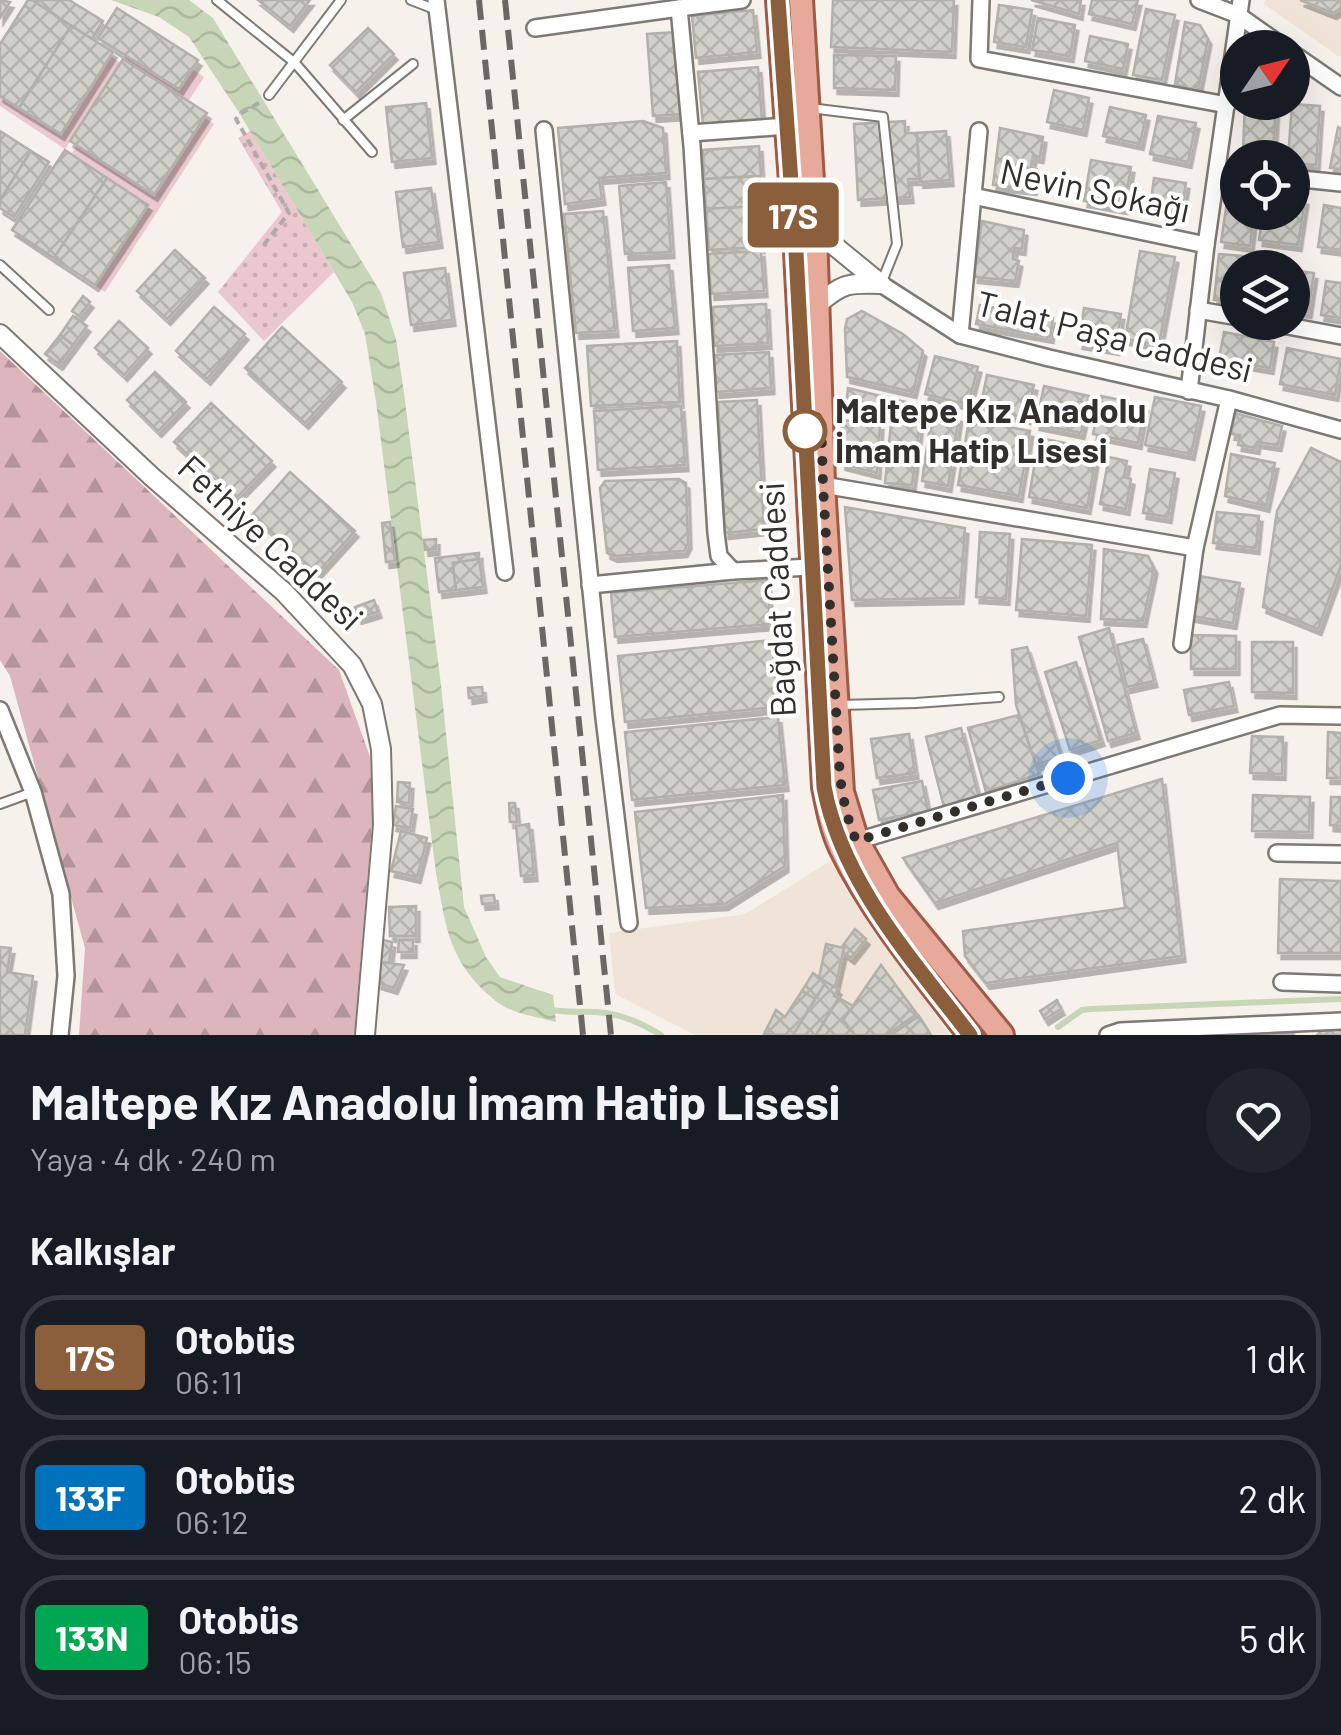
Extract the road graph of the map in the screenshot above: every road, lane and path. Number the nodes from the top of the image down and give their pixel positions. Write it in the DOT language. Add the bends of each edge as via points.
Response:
graph roads {
  1 [pos="218,0"];
  2 [pos="341,0"];
  3 [pos="411,0"];
  4 [pos="742,0"];
  5 [pos="778,0"];
  6 [pos="802,0"];
  7 [pos="980,0"];
  8 [pos="1199,0"];
  9 [pos="437,5"];
  10 [pos="679,8"];
  11 [pos="1240,8"];
  12 [pos="535,28"];
  13 [pos="1265,30"];
  14 [pos="295,63"];
  15 [pos="413,64"];
  16 [pos="1310,65"];
  17 [pos="1341,87"];
  18 [pos="267,97"];
  19 [pos="1220,104"];
  20 [pos="808,108"];
  21 [pos="342,120"];
  22 [pos="1225,120"];
  23 [pos="788,126"];
  24 [pos="544,130"];
  25 [pos="979,131"];
  26 [pos="690,133"];
  27 [pos="372,152"];
  28 [pos="1218,172"];
  29 [pos="1310,180"];
  30 [pos="1341,183"];
  31 [pos="973,196"];
  32 [pos="815,230"];
  33 [pos="1206,244"];
  34 [pos="262,248"];
  35 [pos="0,265"];
  36 [pos="881,284"];
  37 [pos="818,304"];
  38 [pos="49,310"];
  39 [pos="1198,310"];
  40 [pos="1220,314"];
  41 [pos="1310,330"];
  42 [pos="0,334"];
  43 [pos="960,334"];
  44 [pos="1341,336"];
  45 [pos="1189,391"];
  46 [pos="1229,399"];
  47 [pos="1341,430"];
  48 [pos="823,485"];
  49 [pos="1195,548"];
  50 [pos="812,567"];
  51 [pos="733,571"];
  52 [pos="505,572"];
  53 [pos="590,586"];
  54 [pos="1182,644"];
  55 [pos="999,697"];
  56 [pos="836,705"];
  57 [pos="0,710"];
  58 [pos="1341,716"];
  59 [pos="34,792"];
  60 [pos="0,804"];
  61 [pos="856,841"];
  62 [pos="1277,853"];
  63 [pos="1341,854"];
  64 [pos="629,924"];
  65 [pos="1282,982"];
  66 [pos="1341,984"];
  67 [pos="1341,1021"];
  68 [pos="1195,1031"];
  69 [pos="60,1035"];
  70 [pos="365,1035"];
  71 [pos="970,1035"];
  72 [pos="1002,1035"];
  73 [pos="1108,1035"];
  1 -- 14 [label="lane"];
  2 -- 14 [label="lane"];
  3 -- 9 [label="lane"];
  4 -- 10 [label="street"];
  5 -- 23 [label="main road, Bağdat Caddesi"];
  6 -- 20 [label="main road, Bağdat Caddesi"];
  7 -- 19 [label="street" via="979,59"];
  8 -- 11 [label="street"];
  9 -- 52 [label="street"];
  10 -- 12 [label="street"];
  10 -- 26 [label="street"];
  11 -- 13 [label="street"];
  14 -- 18 [label="lane"];
  14 -- 21 [label="lane"];
  15 -- 21 [label="lane"];
  16 -- 17 [label="street"];
  18 -- 34 [label="path" via="236,119 289,214"];
  20 -- 32 [label="main road, Bağdat Caddesi"];
  20 -- 36 [label="lane" via="884,117 897,244"];
  21 -- 27 [label="lane"];
  22 -- 28 [label="street"];
  23 -- 26 [label="street"];
  23 -- 50 [label="main road, Bağdat Caddesi"];
  24 -- 53 [label="street"];
  25 -- 31 [label="street"];
  26 -- 51 [label="street" via="716,533 719,556"];
  28 -- 33 [label="street"];
  29 -- 30 [label="street"];
  31 -- 33 [label="street, Nevin Sokağı"];
  31 -- 43 [label="street"];
  32 -- 36 [label="street, Talat Paşa Caddesi"];
  32 -- 37 [label="main road, Bağdat Caddesi"];
  33 -- 39 [label="street"];
  35 -- 38 [label="lane"];
  36 -- 37 [label="street" via="852,283"];
  36 -- 43 [label="street, Talat Paşa Caddesi"];
  37 -- 48 [label="main road, Bağdat Caddesi"];
  39 -- 40 [label="street"];
  39 -- 45 [label="street"];
  41 -- 44 [label="street"];
  42 -- 70 [label="street, Fethiye Caddesi" via="284,592 352,665 372,704 384,824"];
  43 -- 45 [label="street, Talat Paşa Caddesi"];
  45 -- 46 [label="street, Talat Paşa Caddesi"];
  46 -- 47 [label="street, Talat Paşa Caddesi"];
  46 -- 49 [label="street"];
  48 -- 49 [label="street"];
  48 -- 56 [label="main road, Bağdat Caddesi"];
  49 -- 54 [label="street"];
  50 -- 51 [label="street"];
  50 -- 71 [label="main road, Bağdat Caddesi" via="823,777 836,836 896,937"];
  51 -- 53 [label="street"];
  53 -- 64 [label="street"];
  55 -- 56 [label="lane"];
  56 -- 61 [label="main road, Bağdat Caddesi" via="842,792"];
  57 -- 59 [label="street"];
  58 -- 61 [label="street" via="1280,715"];
  59 -- 60 [label="lane"];
  59 -- 69 [label="street" via="61,894 66,976"];
  61 -- 72 [label="main road, Bağdat Caddesi" via="888,896"];
  62 -- 63 [label="street"];
  65 -- 66 [label="street"];
  67 -- 68 [label="street"];
  68 -- 73 [label="street"];
}
